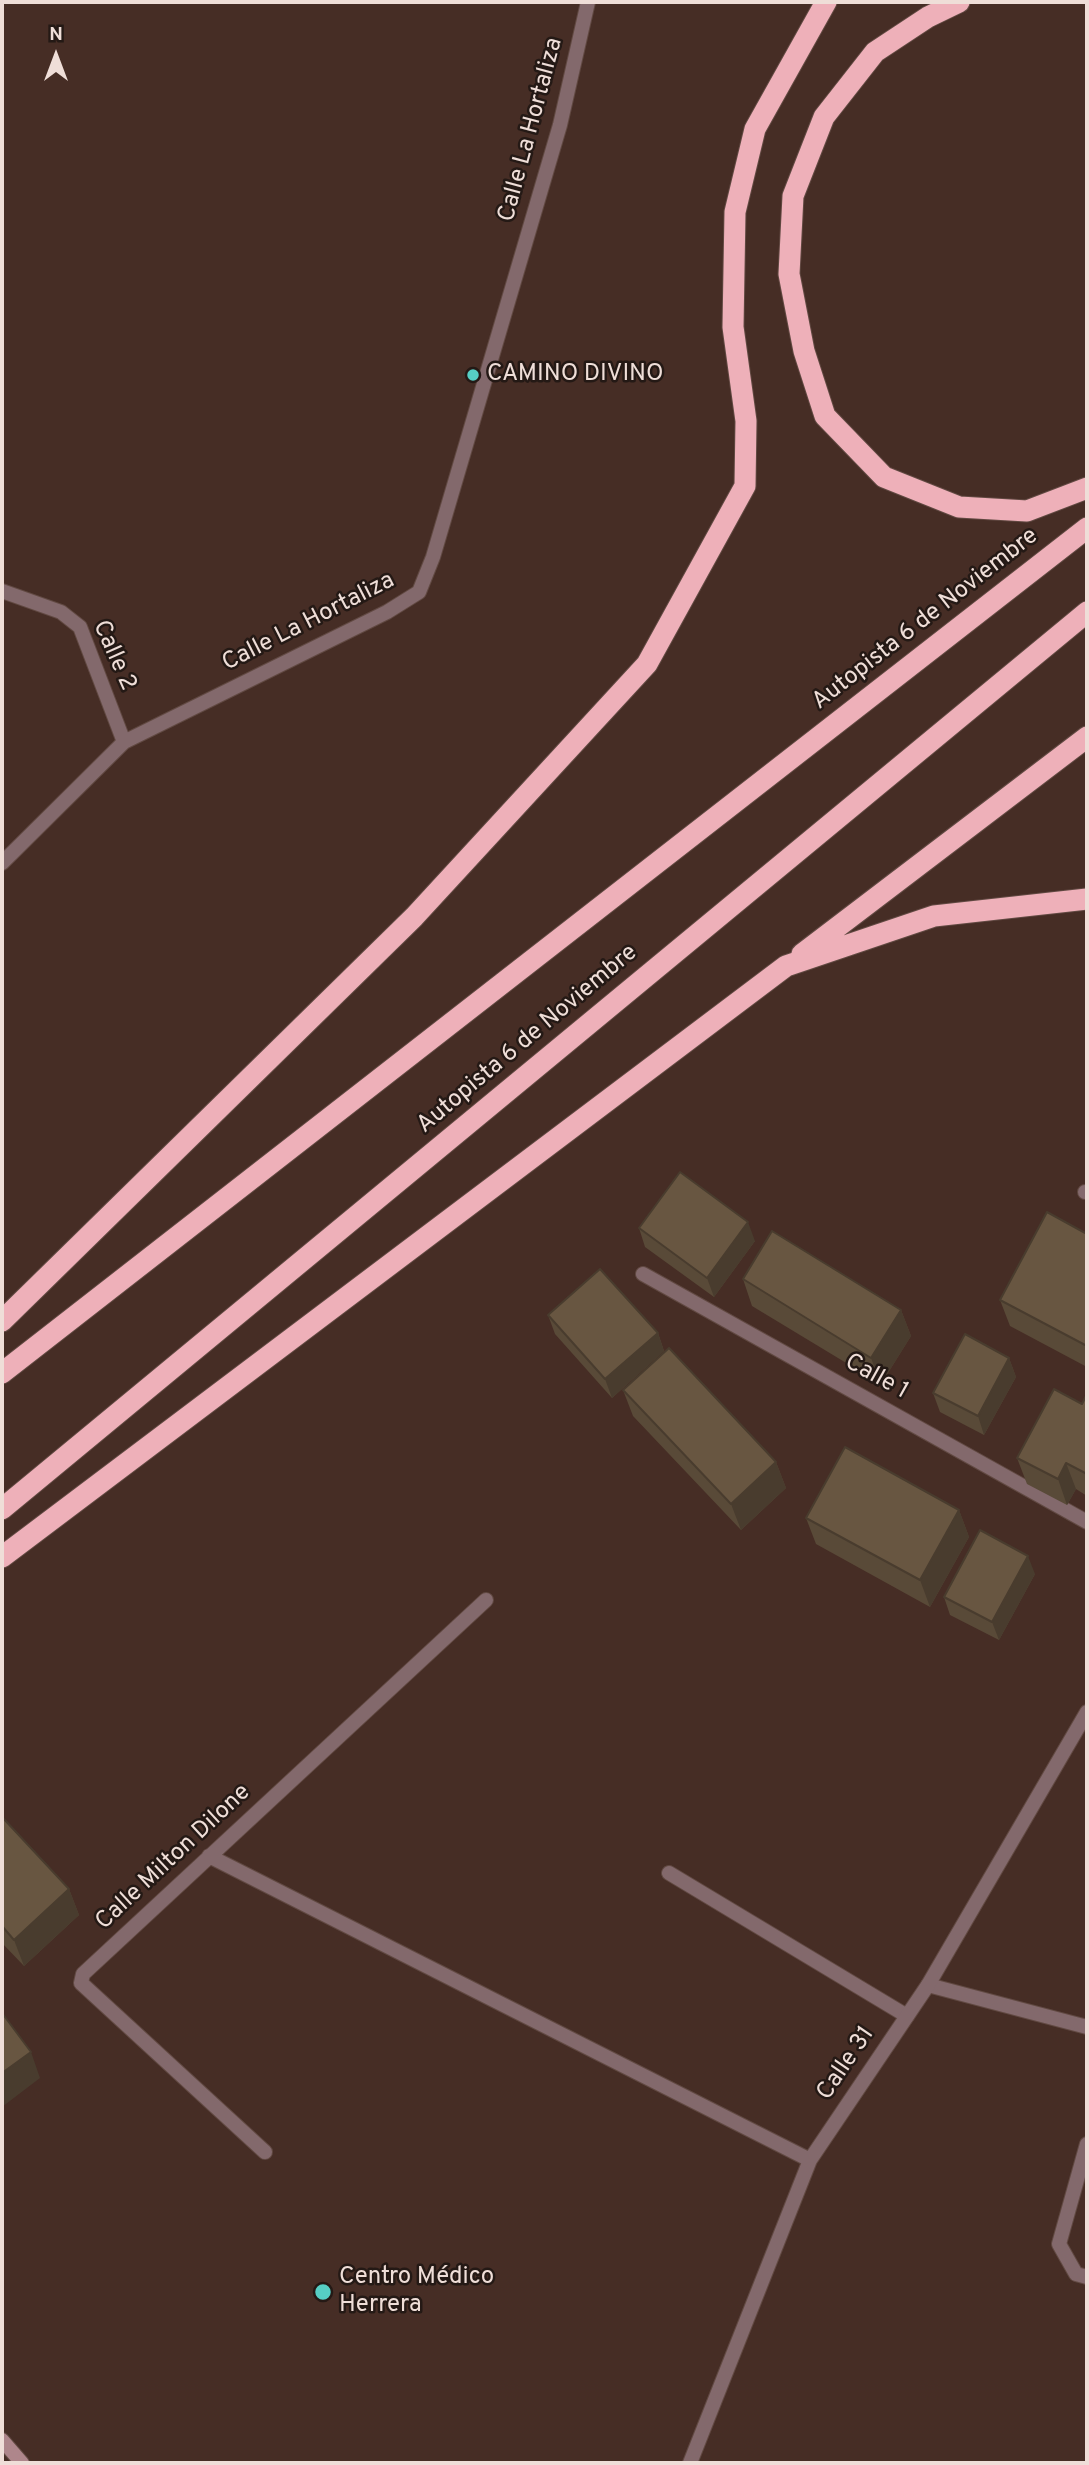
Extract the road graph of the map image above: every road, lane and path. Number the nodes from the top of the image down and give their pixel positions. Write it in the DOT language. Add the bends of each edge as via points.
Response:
graph roads {
  1 [pos="587,2"];
  2 [pos="826,2"];
  3 [pos="959,2"];
  4 [pos="1087,488"];
  5 [pos="1087,528"];
  6 [pos="2,591"];
  7 [pos="1087,612"];
  8 [pos="1087,737"];
  9 [pos="124,742"];
  10 [pos="2,863"];
  11 [pos="1087,899"];
  12 [pos="786,966"];
  13 [pos="643,1274"];
  14 [pos="2,1321"];
  15 [pos="2,1374"];
  16 [pos="2,1510"];
  17 [pos="1087,1522"];
  18 [pos="2,1557"];
  19 [pos="486,1600"];
  20 [pos="1087,1712"];
  21 [pos="209,1856"];
  22 [pos="669,1873"];
  23 [pos="928,1985"];
  24 [pos="907,2016"];
  25 [pos="1087,2027"];
  26 [pos="1087,2144"];
  27 [pos="265,2152"];
  28 [pos="810,2160"];
  29 [pos="1087,2277"];
  30 [pos="2,2440"];
  31 [pos="22,2463"];
  32 [pos="690,2463"];
  1 -- 9 [label="street, Calle La Hortaliza" via="560,125 433,557 418,592 387,612"];
  2 -- 14 [label="highway" via="755,129 735,212 733,327 746,421 745,486 647,664 414,917"];
  3 -- 4 [label="highway" via="876,52 824,117 793,196 789,274 804,351 825,416 884,477 959,507 1027,511"];
  5 -- 15 [label="highway, Autopista 6 de Noviembre"];
  6 -- 9 [label="street, Calle 2" via="61,612 79,627"];
  7 -- 16 [label="highway, Autopista 6 de Noviembre"];
  8 -- 12 [label="highway"];
  9 -- 10 [label="street, Calle La Hortaliza"];
  11 -- 12 [label="highway" via="934,916"];
  12 -- 18 [label="highway"];
  13 -- 17 [label="street, Calle 1"];
  19 -- 21 [label="street, Calle Milton Dilone"];
  20 -- 23 [label="street, Calle 31"];
  21 -- 27 [label="street, Calle Milton Dilone" via="83,1974 81,1983"];
  21 -- 28 [label="street"];
  22 -- 24 [label="street"];
  23 -- 24 [label="street, Calle 31"];
  23 -- 25 [label="street"];
  24 -- 28 [label="street, Calle 31"];
  26 -- 29 [label="street" via="1059,2244 1076,2274"];
  28 -- 32 [label="street, Calle 31"];
  30 -- 31 [label="street"];
}
